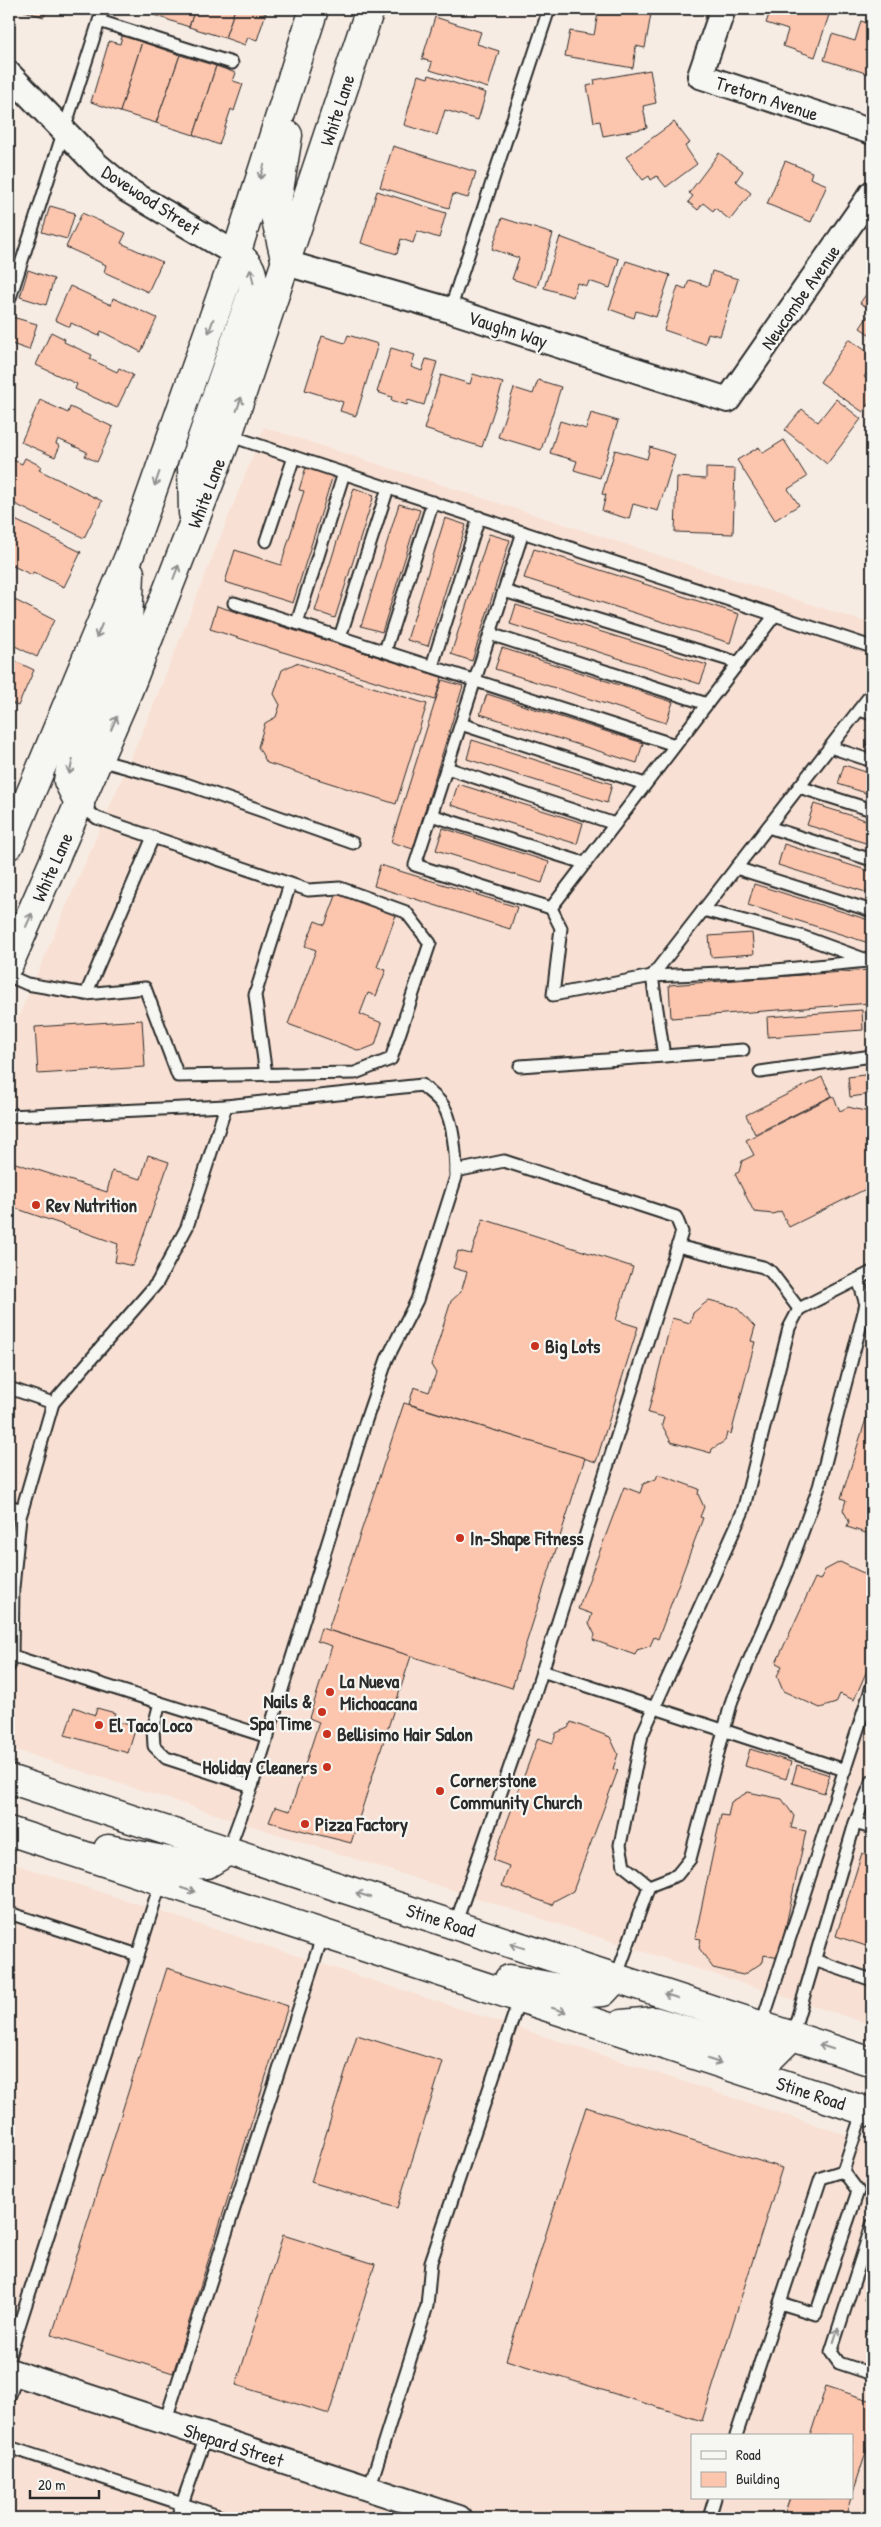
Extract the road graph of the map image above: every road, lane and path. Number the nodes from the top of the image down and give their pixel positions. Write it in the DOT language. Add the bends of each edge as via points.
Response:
graph roads {
  1 [pos="103,9"];
  2 [pos="314,9"];
  3 [pos="370,9"];
  4 [pos="549,9"];
  5 [pos="722,9"];
  6 [pos="99,21"];
  7 [pos="301,48"];
  8 [pos="232,63"];
  9 [pos="9,74"];
  10 [pos="64,130"];
  11 [pos="872,132"];
  12 [pos="872,193"];
  13 [pos="236,254"];
  14 [pos="286,263"];
  15 [pos="9,300"];
  16 [pos="450,310"];
  17 [pos="728,400"];
  18 [pos="228,435"];
  19 [pos="294,457"];
  20 [pos="344,473"];
  21 [pos="388,488"];
  22 [pos="433,502"];
  23 [pos="479,517"];
  24 [pos="194,524"];
  25 [pos="523,532"];
  26 [pos="266,541"];
  27 [pos="130,554"];
  28 [pos="504,591"];
  29 [pos="234,603"];
  30 [pos="775,615"];
  31 [pos="297,623"];
  32 [pos="490,634"];
  33 [pos="340,637"];
  34 [pos="872,647"];
  35 [pos="385,651"];
  36 [pos="739,663"];
  37 [pos="432,666"];
  38 [pos="475,680"];
  39 [pos="872,693"];
  40 [pos="707,704"];
  41 [pos="859,710"];
  42 [pos="872,714"];
  43 [pos="461,724"];
  44 [pos="676,745"];
  45 [pos="830,747"];
  46 [pos="99,760"];
  47 [pos="872,761"];
  48 [pos="447,768"];
  49 [pos="646,784"];
  50 [pos="799,787"];
  51 [pos="80,805"];
  52 [pos="872,810"];
  53 [pos="431,815"];
  54 [pos="615,824"];
  55 [pos="768,827"];
  56 [pos="153,837"];
  57 [pos="352,843"];
  58 [pos="9,845"];
  59 [pos="872,860"];
  60 [pos="584,863"];
  61 [pos="736,868"];
  62 [pos="290,884"];
  63 [pos="550,908"];
  64 [pos="703,910"];
  65 [pos="872,911"];
  66 [pos="870,962"];
  67 [pos="9,964"];
  68 [pos="9,976"];
  69 [pos="652,976"];
  70 [pos="86,994"];
  71 [pos="743,1050"];
  72 [pos="664,1056"];
  73 [pos="872,1056"];
  74 [pos="520,1066"];
  75 [pos="760,1072"];
  76 [pos="266,1075"];
  77 [pos="226,1106"];
  78 [pos="9,1116"];
  79 [pos="456,1171"];
  80 [pos="677,1246"];
  81 [pos="872,1272"];
  82 [pos="858,1279"];
  83 [pos="869,1305"];
  84 [pos="799,1309"];
  85 [pos="9,1388"];
  86 [pos="53,1403"];
  87 [pos="9,1506"];
  88 [pos="22,1510"];
  89 [pos="12,1559"];
  90 [pos="10,1626"];
  91 [pos="10,1661"];
  92 [pos="542,1671"];
  93 [pos="872,1686"];
  94 [pos="160,1703"];
  95 [pos="653,1709"];
  96 [pos="722,1731"];
  97 [pos="268,1737"];
  98 [pos="845,1770"];
  99 [pos="9,1779"];
  100 [pos="872,1781"];
  101 [pos="252,1786"];
  102 [pos="854,1823"];
  103 [pos="872,1828"];
  104 [pos="9,1830"];
  105 [pos="228,1851"];
  106 [pos="164,1870"];
  107 [pos="649,1886"];
  108 [pos="9,1913"];
  109 [pos="456,1925"];
  110 [pos="323,1934"];
  111 [pos="138,1955"];
  112 [pos="814,1960"];
  113 [pos="616,1978"];
  114 [pos="872,1980"];
  115 [pos="522,1990"];
  116 [pos="606,2025"];
  117 [pos="761,2026"];
  118 [pos="792,2036"];
  119 [pos="872,2062"];
  120 [pos="868,2112"];
  121 [pos="843,2171"];
  122 [pos="872,2225"];
  123 [pos="780,2303"];
  124 [pos="12,2368"];
  125 [pos="872,2374"];
  126 [pos="9,2398"];
  127 [pos="165,2422"];
  128 [pos="737,2434"];
  129 [pos="206,2436"];
  130 [pos="9,2447"];
  131 [pos="369,2489"];
  132 [pos="714,2500"];
  133 [pos="182,2504"];
  134 [pos="177,2518"];
  135 [pos="225,2518"];
  136 [pos="455,2518"];
  137 [pos="709,2518"];
  1 -- 6 [label="lane"];
  2 -- 7 [label="main road"];
  3 -- 14 [label="main road, White Lane"];
  4 -- 16 [label="lane"];
  5 -- 11 [label="street, Tretorn Avenue" via="700,76"];
  6 -- 8 [label="lane"];
  6 -- 10 [label="lane"];
  7 -- 13 [label="main road, one-way"];
  7 -- 14 [label="main road" via="275,216"];
  9 -- 10 [label="street, Dovewood Street"];
  10 -- 13 [label="street, Dovewood Street" via="97,166 127,190"];
  10 -- 15 [label="lane"];
  12 -- 17 [label="street, Newcombe Avenue"];
  24 -- 13 [label="main road, one-way" via="192,467 253,290 254,275 247,261"];
  13 -- 27 [label="main road, one-way"];
  14 -- 16 [label="street, Vaughn Way"];
  18 -- 14 [label="main road, White Lane, one-way"];
  16 -- 17 [label="street, Vaughn Way"];
  18 -- 19 [label="lane"];
  18 -- 24 [label="main road, White Lane"];
  19 -- 20 [label="lane"];
  19 -- 26 [label="lane"];
  20 -- 21 [label="lane"];
  20 -- 31 [label="lane"];
  21 -- 22 [label="lane"];
  21 -- 33 [label="lane"];
  22 -- 23 [label="lane"];
  22 -- 35 [label="lane"];
  23 -- 25 [label="lane"];
  23 -- 37 [label="lane"];
  46 -- 24 [label="main road, White Lane, one-way"];
  25 -- 28 [label="lane"];
  25 -- 30 [label="lane"];
  27 -- 51 [label="main road, one-way" via="128,623 72,760 68,781"];
  27 -- 58 [label="main road, one-way"];
  28 -- 32 [label="lane"];
  28 -- 36 [label="lane"];
  29 -- 31 [label="lane"];
  30 -- 34 [label="lane"];
  30 -- 36 [label="lane"];
  31 -- 33 [label="lane"];
  32 -- 38 [label="lane"];
  32 -- 40 [label="lane"];
  33 -- 35 [label="lane"];
  35 -- 37 [label="lane"];
  36 -- 40 [label="lane"];
  37 -- 38 [label="lane"];
  38 -- 43 [label="lane"];
  38 -- 44 [label="lane"];
  39 -- 41 [label="lane"];
  40 -- 44 [label="lane"];
  41 -- 42 [label="lane"];
  41 -- 45 [label="lane"];
  43 -- 48 [label="lane"];
  43 -- 49 [label="lane"];
  44 -- 49 [label="lane"];
  45 -- 47 [label="lane"];
  45 -- 50 [label="lane"];
  46 -- 51 [label="main road, White Lane"];
  46 -- 57 [label="lane" via="186,784"];
  48 -- 53 [label="lane"];
  48 -- 54 [label="lane"];
  49 -- 54 [label="lane"];
  50 -- 52 [label="lane"];
  50 -- 55 [label="lane"];
  51 -- 56 [label="lane" via="97,818"];
  67 -- 51 [label="main road, White Lane, one-way"];
  53 -- 60 [label="lane"];
  53 -- 63 [label="lane" via="415,866"];
  54 -- 60 [label="lane"];
  55 -- 59 [label="lane"];
  55 -- 61 [label="lane"];
  56 -- 62 [label="lane"];
  56 -- 70 [label="lane"];
  60 -- 63 [label="lane"];
  61 -- 64 [label="lane"];
  61 -- 65 [label="lane"];
  62 -- 76 [label="lane" via="255,995"];
  62 -- 76 [label="lane" via="308,890 340,888 406,912 430,943 391,1058 354,1073"];
  63 -- 69 [label="lane" via="560,928 553,995"];
  64 -- 66 [label="lane" via="801,936"];
  64 -- 69 [label="lane"];
  66 -- 69 [label="lane"];
  68 -- 70 [label="lane" via="27,984"];
  69 -- 72 [label="lane"];
  70 -- 76 [label="lane" via="146,988 178,1076"];
  71 -- 72 [label="lane"];
  72 -- 74 [label="lane"];
  73 -- 75 [label="lane"];
  77 -- 78 [label="lane"];
  77 -- 79 [label="lane" via="422,1085 443,1105 454,1139"];
  77 -- 86 [label="lane" via="187,1227 157,1283"];
  79 -- 80 [label="lane" via="504,1161 676,1217 682,1232"];
  79 -- 97 [label="lane" via="417,1300 387,1358 366,1420"];
  80 -- 84 [label="lane" via="762,1267 771,1272"];
  80 -- 92 [label="lane"];
  81 -- 82 [label="lane"];
  82 -- 83 [label="lane"];
  82 -- 84 [label="lane"];
  83 -- 96 [label="lane" via="819,1487"];
  84 -- 95 [label="lane" via="789,1328 742,1511"];
  85 -- 86 [label="lane"];
  86 -- 88 [label="lane"];
  87 -- 88 [label="lane"];
  88 -- 89 [label="lane"];
  89 -- 90 [label="lane"];
  90 -- 91 [label="lane"];
  91 -- 94 [label="lane"];
  92 -- 95 [label="lane"];
  92 -- 109 [label="lane"];
  93 -- 98 [label="lane"];
  94 -- 97 [label="lane"];
  94 -- 101 [label="lane" via="152,1729 154,1746 166,1758"];
  95 -- 96 [label="lane"];
  95 -- 107 [label="lane" via="642,1735 620,1845 624,1866"];
  96 -- 98 [label="lane"];
  96 -- 107 [label="lane" via="690,1858 677,1875"];
  97 -- 101 [label="lane"];
  98 -- 117 [label="lane"];
  99 -- 105 [label="main road, Stine Road"];
  100 -- 102 [label="lane"];
  101 -- 105 [label="lane"];
  102 -- 103 [label="lane"];
  102 -- 112 [label="lane"];
  104 -- 106 [label="main road, Stine Road"];
  105 -- 106 [label="main road" via="206,1864"];
  109 -- 105 [label="main road, Stine Road, one-way"];
  106 -- 110 [label="main road, Stine Road, one-way"];
  106 -- 111 [label="lane"];
  107 -- 113 [label="lane"];
  108 -- 111 [label="lane"];
  113 -- 109 [label="main road, Stine Road, one-way"];
  110 -- 115 [label="main road, Stine Road" via="399,1960"];
  110 -- 127 [label="lane"];
  111 -- 124 [label="lane"];
  112 -- 114 [label="lane"];
  112 -- 118 [label="lane"];
  113 -- 115 [label="main road" via="603,1992"];
  117 -- 113 [label="main road, Stine Road, one-way"];
  115 -- 116 [label="main road, Stine Road, one-way"];
  115 -- 131 [label="lane" via="432,2262 427,2306"];
  116 -- 118 [label="main road" via="654,2021 772,2056"];
  116 -- 120 [label="main road, Stine Road, one-way"];
  117 -- 118 [label="main road, Stine Road"];
  119 -- 118 [label="main road, Stine Road, one-way"];
  120 -- 121 [label="lane"];
  121 -- 123 [label="lane" via="821,2178"];
  121 -- 123 [label="lane" via="858,2191 816,2314"];
  125 -- 122 [label="lane, one-way" via="839,2363 831,2352"];
  123 -- 128 [label="lane"];
  124 -- 126 [label="lane"];
  124 -- 127 [label="street, Shepard Street"];
  127 -- 129 [label="street, Shepard Street"];
  129 -- 131 [label="street, Shepard Street"];
  129 -- 133 [label="lane"];
  130 -- 133 [label="lane"];
  131 -- 136 [label="street, Shepard Street"];
  132 -- 137 [label="lane"];
  133 -- 134 [label="lane"];
  133 -- 135 [label="lane"];
}
